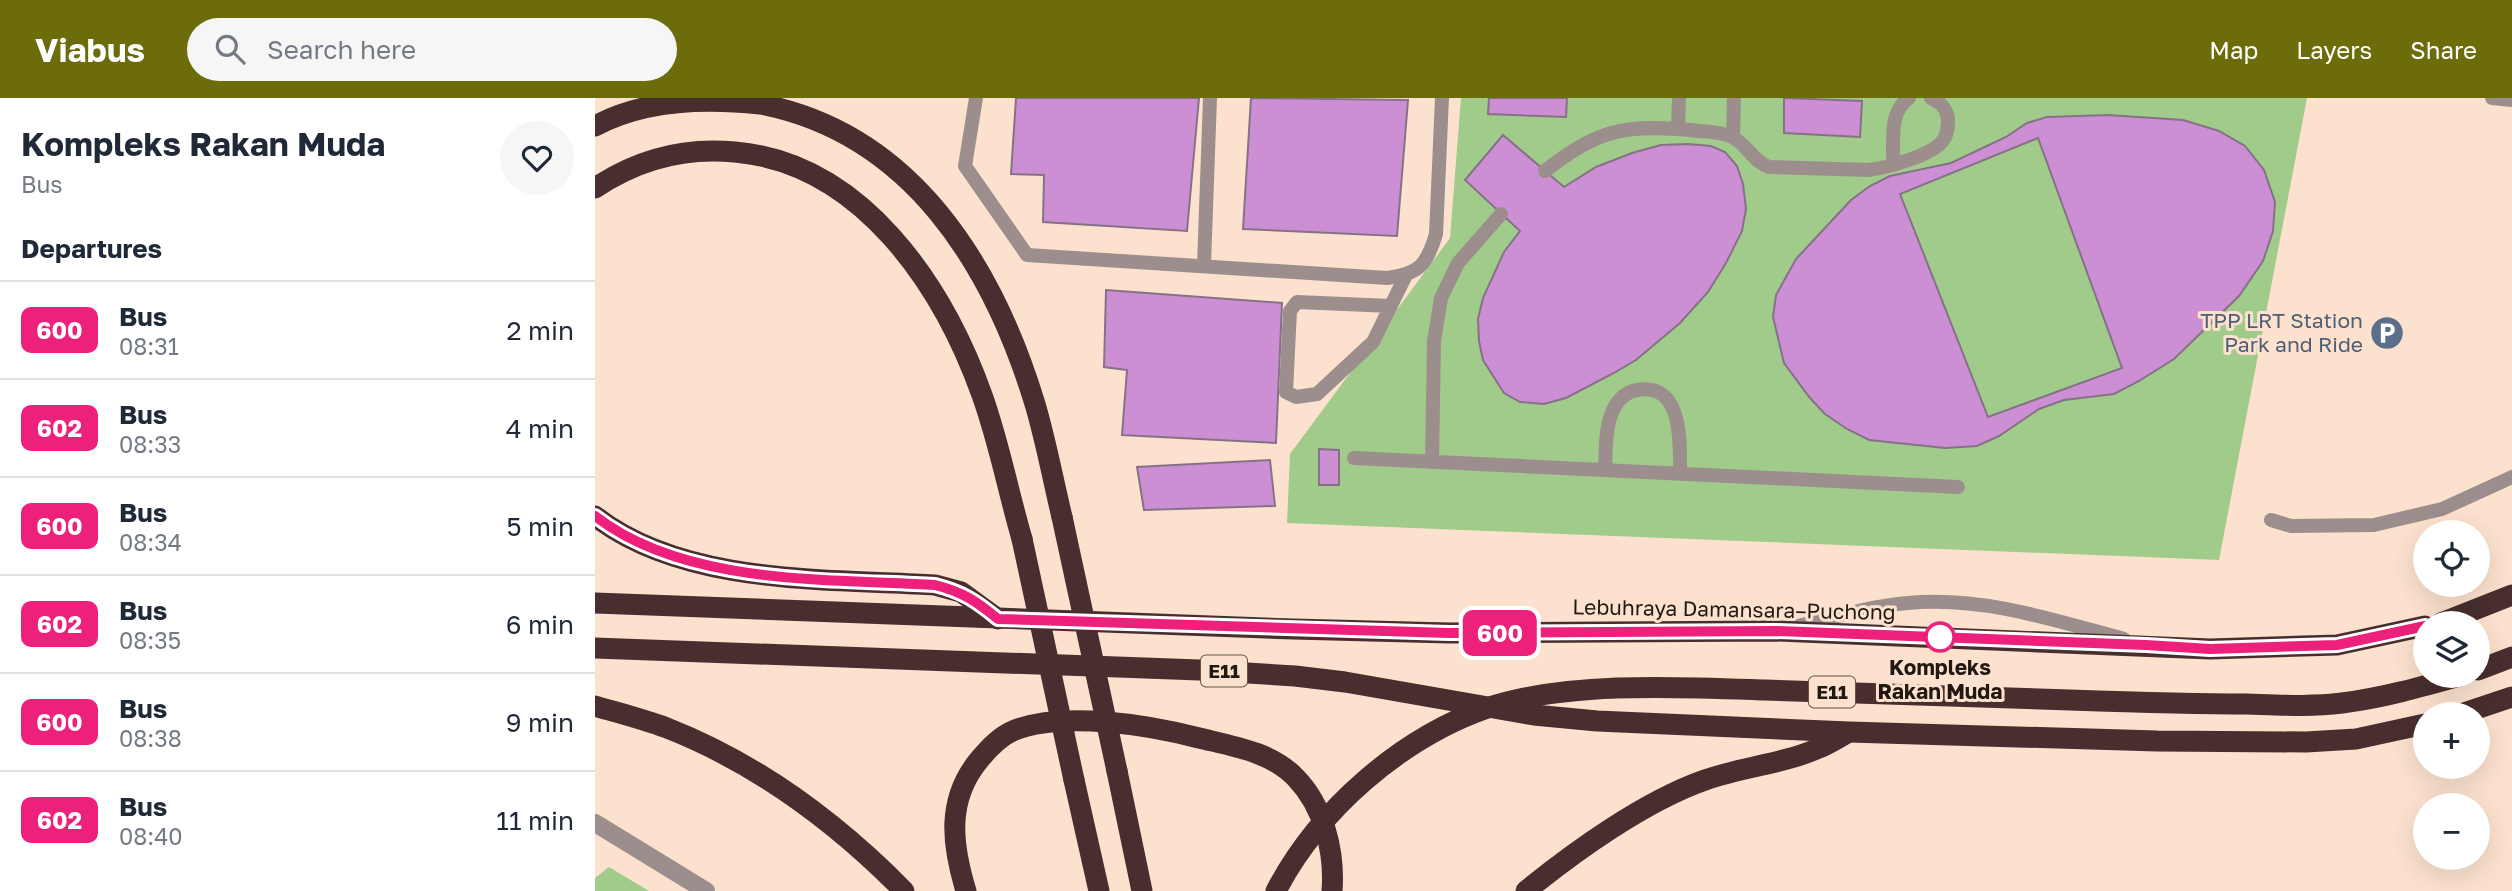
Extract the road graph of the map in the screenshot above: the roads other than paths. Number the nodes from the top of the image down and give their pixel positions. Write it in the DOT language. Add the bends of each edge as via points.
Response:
graph roads {
  1 [pos="976,98"];
  2 [pos="1210,98"];
  3 [pos="1442,98"];
  4 [pos="1679,98"];
  5 [pos="1734,98"];
  6 [pos="1909,98"];
  7 [pos="1931,98"];
  8 [pos="2501,99"];
  9 [pos="2512,112"];
  10 [pos="595,126"];
  11 [pos="1678,129"];
  12 [pos="1733,137"];
  13 [pos="1893,165"];
  14 [pos="1545,171"];
  15 [pos="595,188"];
  16 [pos="1501,214"];
  17 [pos="1204,265"];
  18 [pos="1406,275"];
  19 [pos="1391,306"];
  20 [pos="1354,458"];
  21 [pos="1432,462"];
  22 [pos="1605,470"];
  23 [pos="1680,472"];
  24 [pos="2511,478"];
  25 [pos="1958,487"];
  26 [pos="595,516"];
  27 [pos="2271,520"];
  28 [pos="2512,595"];
  29 [pos="595,603"];
  30 [pos="2471,611"];
  31 [pos="998,619"];
  32 [pos="2413,629"];
  33 [pos="1776,631"];
  34 [pos="2146,645"];
  35 [pos="595,648"];
  36 [pos="2512,657"];
  37 [pos="2490,665"];
  38 [pos="2413,688"];
  39 [pos="2512,697"];
  40 [pos="2490,704"];
  41 [pos="595,706"];
  42 [pos="2413,726"];
  43 [pos="1849,732"];
  44 [pos="595,822"];
  45 [pos="706,891"];
  46 [pos="904,891"];
  47 [pos="966,891"];
  48 [pos="1099,891"];
  49 [pos="1142,891"];
  50 [pos="1276,891"];
  51 [pos="1332,891"];
  52 [pos="1526,891"];
  1 -- 17 [label="lane" via="965,166 1027,256"];
  2 -- 17 [label="lane"];
  3 -- 18 [label="lane" via="1436,234 1431,253 1420,268"];
  4 -- 11 [label="lane"];
  5 -- 12 [label="lane"];
  6 -- 13 [label="lane" via="1897,108"];
  7 -- 13 [label="lane" via="1947,113 1945,138"];
  8 -- 9 [label="lane"];
  10 -- 49 [label="highway, bridge" via="637,109 681,100 723,99 811,117 892,165 962,242 999,307 1036,407"];
  11 -- 12 [label="lane"];
  11 -- 14 [label="lane" via="1635,129 1593,138"];
  12 -- 13 [label="lane" via="1769,167 1868,170"];
  15 -- 48 [label="highway, bridge" via="655,158 686,151 753,153 785,161 851,200 894,239 918,269 953,331 991,424"];
  16 -- 21 [label="lane" via="1458,263 1441,298 1434,341"];
  17 -- 18 [label="lane" via="1387,278"];
  18 -- 19 [label="lane"];
  19 -- 19 [label="lane" via="1373,342 1317,394 1296,397 1286,392 1290,310 1297,302"];
  20 -- 21 [label="lane"];
  21 -- 22 [label="lane"];
  22 -- 23 [label="lane"];
  22 -- 23 [label="lane" via="1611,415 1620,398 1647,388 1660,391 1676,416"];
  23 -- 25 [label="lane"];
  24 -- 27 [label="lane" via="2442,509 2374,525 2291,526"];
  26 -- 31 [label="highway" via="633,540 701,564 750,573 935,585 961,592"];
  28 -- 30 [label="highway"];
  29 -- 31 [label="highway, E11"];
  31 -- 33 [label="highway, Lebuhraya Damansara–Puchong / E11" via="1449,633"];
  32 -- 34 [label="highway, Lebuhraya Damansara–Puchong / E11" via="2337,645 2210,649"];
  33 -- 34 [label="highway, Lebuhraya Damansara–Puchong / E11"];
  33 -- 34 [label="lane" via="1908,603 1948,602 2011,609"];
  35 -- 43 [label="highway, E11" via="1261,673 1345,681 1572,719"];
  36 -- 37 [label="highway"];
  38 -- 50 [label="highway, E11, bridge" via="2374,698 2308,705 1711,688 1606,689 1526,698 1455,722 1376,772 1332,811"];
  39 -- 40 [label="highway"];
  41 -- 46 [label="highway" via="668,729 765,779 844,835"];
  42 -- 43 [label="highway, E11" via="2306,742"];
  43 -- 52 [label="highway" via="1818,748 1701,781 1664,798 1588,844"];
  44 -- 45 [label="street"];
  47 -- 51 [label="highway" via="953,828 962,785 973,767 999,739 1016,730 1095,722 1160,727 1277,763 1296,777 1312,800 1332,856"];
}
